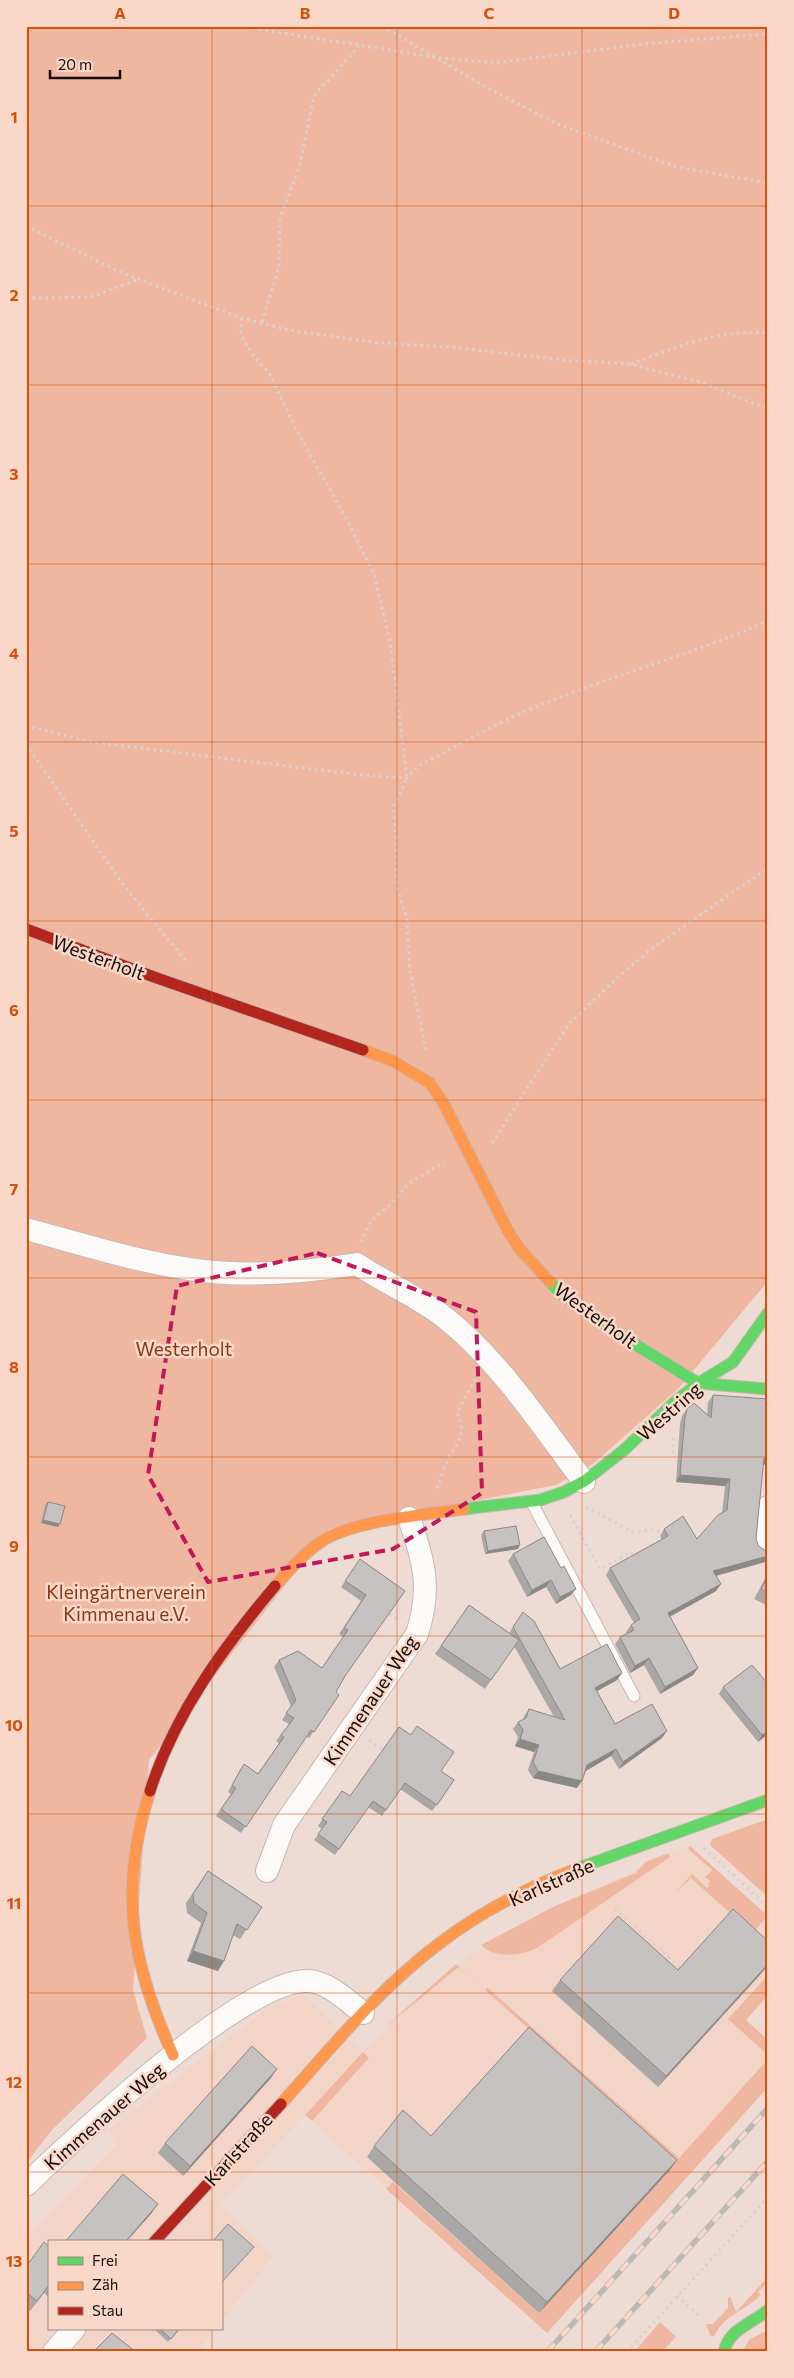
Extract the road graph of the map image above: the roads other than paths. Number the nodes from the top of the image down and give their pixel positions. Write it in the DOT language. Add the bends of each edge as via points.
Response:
graph roads {
  1 [pos="26,929"];
  2 [pos="26,1229"];
  3 [pos="768,1312"];
  4 [pos="698,1383"];
  5 [pos="768,1389"];
  6 [pos="584,1492"];
  7 [pos="531,1501"];
  8 [pos="768,1507"];
  9 [pos="409,1518"];
  10 [pos="768,1548"];
  11 [pos="634,1696"];
  12 [pos="768,1800"];
  13 [pos="267,1871"];
  14 [pos="363,2013"];
  15 [pos="173,2055"];
  16 [pos="26,2185"];
  17 [pos="156,2240"];
  18 [pos="768,2310"];
  19 [pos="73,2330"];
  20 [pos="54,2352"];
  21 [pos="724,2352"];
  1 -- 4 [label="street, Westerholt" via="393,1061 430,1083 519,1248 560,1293 615,1332"];
  2 -- 6 [label="street" via="147,1261 205,1271 315,1271 357,1264 386,1284 430,1306 485,1357 526,1404"];
  3 -- 4 [label="street, Westring" via="734,1360 722,1372"];
  4 -- 5 [label="street"];
  4 -- 6 [label="street, Westring" via="597,1474"];
  6 -- 7 [label="street, Kimmenauer Weg"];
  7 -- 9 [label="street, Kimmenauer Weg" via="484,1505"];
  7 -- 11 [label="lane"];
  8 -- 10 [label="street" via="764,1546"];
  9 -- 13 [label="street, Kimmenauer Weg" via="426,1583 424,1611 417,1634 284,1826"];
  9 -- 15 [label="street, Kimmenauer Weg" via="345,1530 312,1549 268,1594 236,1634 188,1704 173,1736 153,1783 136,1838 131,1894 142,1972 162,2034"];
  12 -- 14 [label="street, Karlstraße" via="584,1866 504,1902 430,1951"];
  14 -- 15 [label="street" via="323,1985 300,1981 269,1992 227,2016"];
  14 -- 17 [label="street, Karlstraße"];
  15 -- 16 [label="street, Kimmenauer Weg"];
  18 -- 21 [label="street" via="735,2330 726,2342"];
  19 -- 20 [label="street"];
}
